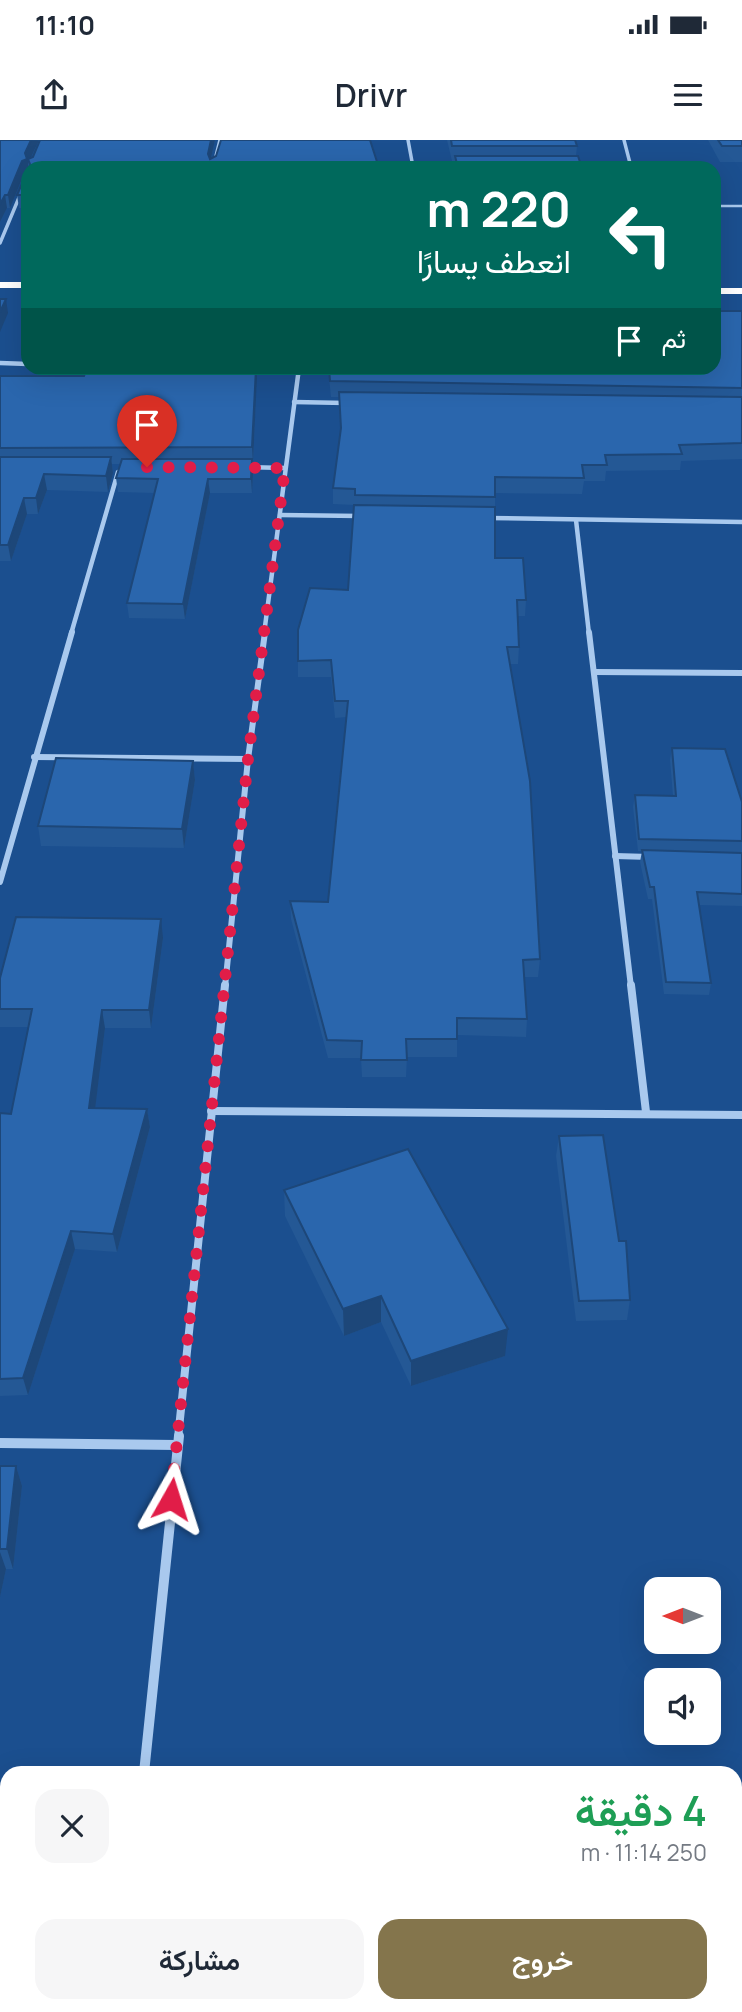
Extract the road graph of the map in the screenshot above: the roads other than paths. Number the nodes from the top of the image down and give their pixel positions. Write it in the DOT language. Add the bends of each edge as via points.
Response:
graph roads {
  1 [pos="220,140"];
  2 [pos="408,140"];
  3 [pos="624,140"];
  4 [pos="215,161"];
  5 [pos="413,161"];
  6 [pos="630,161"];
  7 [pos="21,193"];
  8 [pos="721,206"];
  9 [pos="742,206"];
  10 [pos="0,243"];
  11 [pos="0,285"];
  12 [pos="21,285"];
  13 [pos="721,291"];
  14 [pos="742,291"];
  15 [pos="0,363"];
  16 [pos="21,364"];
  17 [pos="298,375"];
  18 [pos="295,402"];
  19 [pos="350,403"];
  20 [pos="106,467"];
  21 [pos="230,467"];
  22 [pos="285,468"];
  23 [pos="280,515"];
  24 [pos="374,516"];
  25 [pos="482,518"];
  26 [pos="576,520"];
  27 [pos="742,522"];
  28 [pos="594,672"];
  29 [pos="742,673"];
  30 [pos="34,757"];
  31 [pos="248,759"];
  32 [pos="615,856"];
  33 [pos="653,857"];
  34 [pos="0,882"];
  35 [pos="211,1111"];
  36 [pos="646,1112"];
  37 [pos="742,1115"];
  38 [pos="0,1443"];
  39 [pos="177,1445"];
  40 [pos="145,1766"];
  1 -- 4 [label="street"];
  2 -- 5 [label="street"];
  3 -- 6 [label="street"];
  7 -- 10 [label="street"];
  8 -- 9 [label="lane"];
  11 -- 12 [label="highway"];
  13 -- 14 [label="highway"];
  15 -- 16 [label="street"];
  17 -- 18 [label="street"];
  18 -- 19 [label="street"];
  18 -- 22 [label="street"];
  20 -- 30 [label="street" via="120,467"];
  21 -- 22 [label="street"];
  22 -- 23 [label="street"];
  23 -- 24 [label="street"];
  23 -- 31 [label="street"];
  25 -- 26 [label="street"];
  26 -- 27 [label="street"];
  26 -- 28 [label="street"];
  28 -- 29 [label="street"];
  28 -- 32 [label="street"];
  30 -- 31 [label="street"];
  30 -- 34 [label="street"];
  31 -- 35 [label="street"];
  32 -- 33 [label="street"];
  32 -- 36 [label="street"];
  35 -- 36 [label="street"];
  35 -- 39 [label="street"];
  36 -- 37 [label="street"];
  38 -- 39 [label="street"];
  39 -- 40 [label="street"];
}
